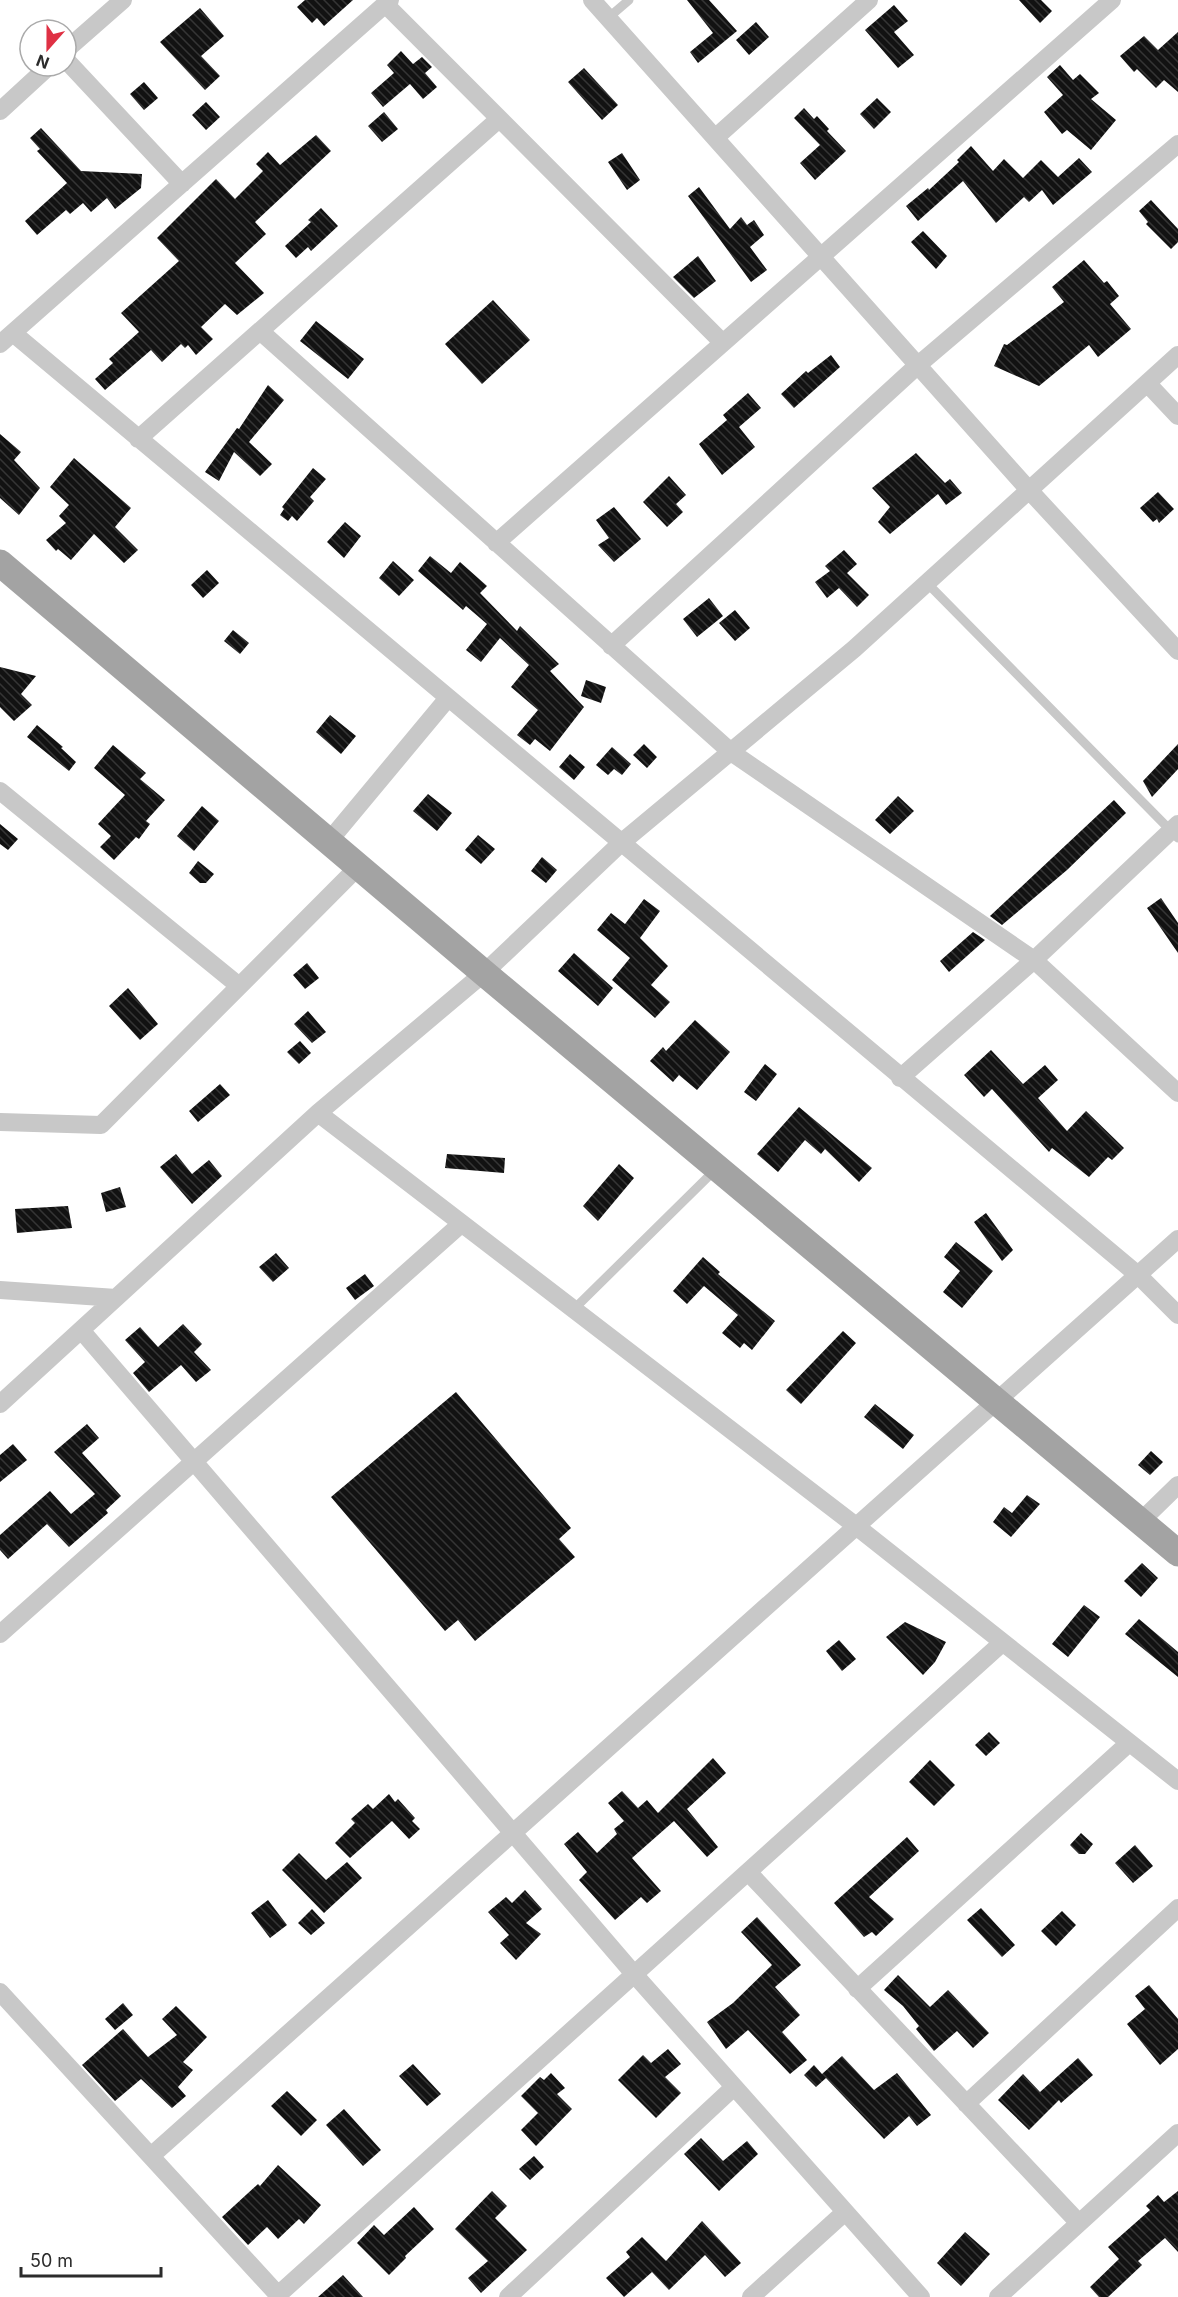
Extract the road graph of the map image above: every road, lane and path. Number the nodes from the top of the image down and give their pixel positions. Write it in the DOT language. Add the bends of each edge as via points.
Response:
graph roads {
  1 [pos="123,0"];
  2 [pos="592,0"];
  3 [pos="629,0"];
  4 [pos="869,0"];
  5 [pos="1112,0"];
  6 [pos="388,2"];
  7 [pos="608,18"];
  8 [pos="78,39"];
  9 [pos="78,73"];
  10 [pos="36,78"];
  11 [pos="0,111"];
  12 [pos="499,119"];
  13 [pos="715,138"];
  14 [pos="1178,144"];
  15 [pos="182,184"];
  16 [pos="821,257"];
  17 [pos="260,331"];
  18 [pos="6,339"];
  19 [pos="723,343"];
  20 [pos="1178,355"];
  21 [pos="918,365"];
  22 [pos="1147,382"];
  23 [pos="1178,416"];
  24 [pos="138,439"];
  25 [pos="1029,490"];
  26 [pos="496,543"];
  27 [pos="0,563"];
  28 [pos="927,583"];
  29 [pos="611,646"];
  30 [pos="1178,651"];
  31 [pos="448,698"];
  32 [pos="731,752"];
  33 [pos="0,791"];
  34 [pos="1176,831"];
  35 [pos="329,842"];
  36 [pos="621,843"];
  37 [pos="359,866"];
  38 [pos="1034,960"];
  39 [pos="484,973"];
  40 [pos="238,985"];
  41 [pos="900,1078"];
  42 [pos="1178,1093"];
  43 [pos="318,1113"];
  44 [pos="0,1122"];
  45 [pos="717,1168"];
  46 [pos="461,1224"];
  47 [pos="1178,1239"];
  48 [pos="1138,1275"];
  49 [pos="0,1290"];
  50 [pos="116,1298"];
  51 [pos="574,1310"];
  52 [pos="1178,1315"];
  53 [pos="81,1330"];
  54 [pos="995,1401"];
  55 [pos="0,1404"];
  56 [pos="194,1462"];
  57 [pos="1178,1485"];
  58 [pos="1141,1521"];
  59 [pos="856,1526"];
  60 [pos="1178,1553"];
  61 [pos="0,1634"];
  62 [pos="1002,1643"];
  63 [pos="1129,1743"];
  64 [pos="1178,1782"];
  65 [pos="512,1833"];
  66 [pos="748,1872"];
  67 [pos="1178,1908"];
  68 [pos="634,1974"];
  69 [pos="857,1989"];
  70 [pos="0,1992"];
  71 [pos="734,2087"];
  72 [pos="966,2104"];
  73 [pos="1178,2133"];
  74 [pos="151,2156"];
  75 [pos="845,2212"];
  76 [pos="1079,2223"];
  77 [pos="279,2296"];
  78 [pos="508,2297"];
  79 [pos="751,2297"];
  80 [pos="921,2297"];
  81 [pos="998,2297"];
  1 -- 8 [label="street"];
  2 -- 7 [label="street"];
  3 -- 7 [label="lane"];
  4 -- 13 [label="street"];
  5 -- 16 [label="street"];
  6 -- 12 [label="street"];
  6 -- 15 [label="street"];
  7 -- 13 [label="street"];
  9 -- 15 [label="street"];
  10 -- 11 [label="street"];
  12 -- 17 [label="street"];
  12 -- 19 [label="street"];
  13 -- 16 [label="street"];
  14 -- 21 [label="street"];
  15 -- 18 [label="street"];
  16 -- 19 [label="street"];
  16 -- 21 [label="street"];
  17 -- 24 [label="street"];
  17 -- 26 [label="street"];
  18 -- 24 [label="street"];
  19 -- 26 [label="street"];
  20 -- 22 [label="street"];
  21 -- 25 [label="street"];
  21 -- 29 [label="street"];
  22 -- 23 [label="street"];
  22 -- 25 [label="street"];
  24 -- 31 [label="street"];
  25 -- 28 [label="street"];
  25 -- 30 [label="street"];
  26 -- 29 [label="street"];
  27 -- 35 [label="main road"];
  28 -- 32 [label="street"];
  28 -- 34 [label="lane"];
  29 -- 32 [label="street"];
  31 -- 35 [label="street"];
  31 -- 36 [label="street"];
  32 -- 36 [label="street"];
  32 -- 38 [label="street"];
  33 -- 40 [label="street"];
  34 -- 38 [label="street"];
  35 -- 37 [label="main road"];
  36 -- 39 [label="street"];
  36 -- 41 [label="street"];
  37 -- 39 [label="main road"];
  37 -- 40 [label="street"];
  38 -- 41 [label="street"];
  38 -- 42 [label="street"];
  39 -- 43 [label="street"];
  39 -- 45 [label="main road"];
  40 -- 44 [label="street" via="101,1125"];
  41 -- 48 [label="street"];
  43 -- 46 [label="street"];
  43 -- 50 [label="street"];
  45 -- 51 [label="lane"];
  45 -- 54 [label="main road"];
  46 -- 51 [label="street"];
  46 -- 56 [label="street"];
  47 -- 48 [label="street"];
  48 -- 52 [label="street"];
  48 -- 54 [label="street"];
  49 -- 50 [label="street"];
  50 -- 53 [label="street"];
  51 -- 59 [label="street"];
  53 -- 55 [label="street"];
  53 -- 56 [label="street"];
  54 -- 58 [label="main road"];
  54 -- 59 [label="street"];
  56 -- 61 [label="street"];
  56 -- 65 [label="street"];
  57 -- 58 [label="street"];
  58 -- 60 [label="main road"];
  59 -- 62 [label="street"];
  59 -- 65 [label="street"];
  62 -- 63 [label="street"];
  62 -- 66 [label="street"];
  63 -- 64 [label="street"];
  63 -- 69 [label="street"];
  65 -- 68 [label="street"];
  65 -- 74 [label="street"];
  66 -- 68 [label="street"];
  66 -- 69 [label="street"];
  67 -- 72 [label="street"];
  68 -- 71 [label="street"];
  68 -- 77 [label="street"];
  69 -- 72 [label="street"];
  70 -- 74 [label="street"];
  71 -- 75 [label="street"];
  71 -- 78 [label="street"];
  72 -- 76 [label="street"];
  73 -- 76 [label="street"];
  74 -- 77 [label="street"];
  75 -- 79 [label="street"];
  75 -- 80 [label="street"];
  76 -- 81 [label="street"];
}
